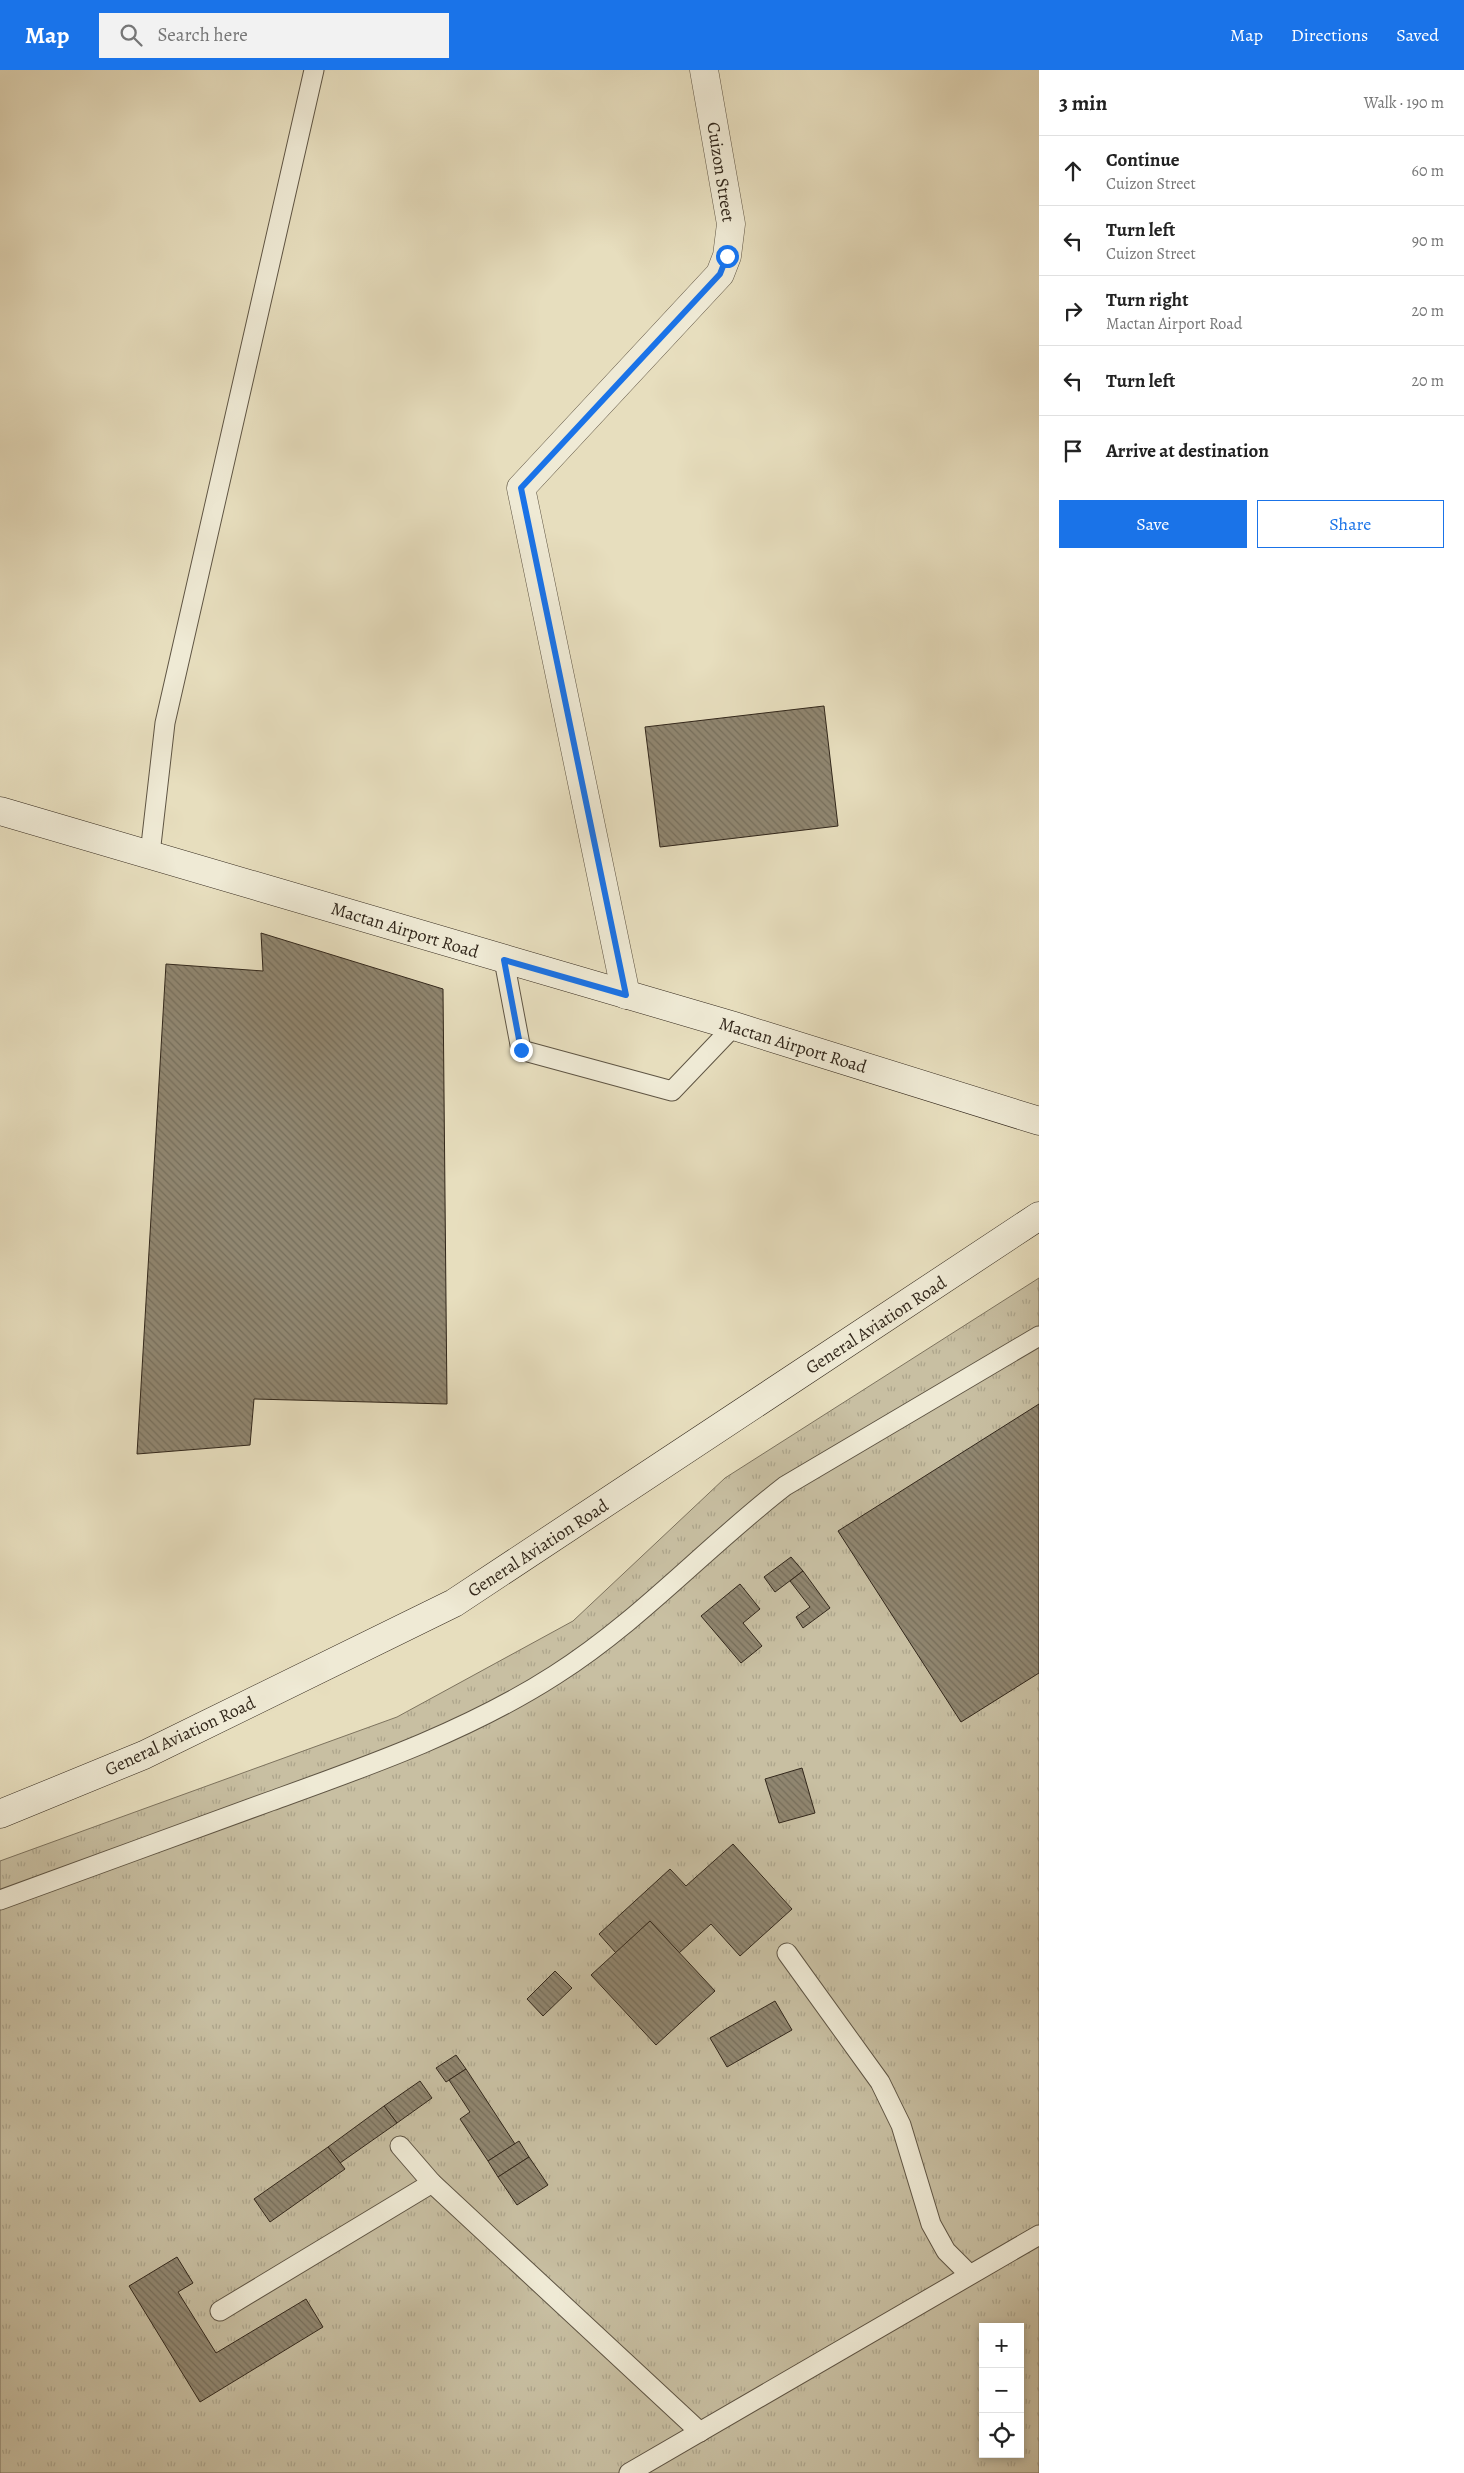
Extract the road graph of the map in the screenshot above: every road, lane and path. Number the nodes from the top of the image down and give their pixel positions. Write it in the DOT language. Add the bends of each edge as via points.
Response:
graph roads {
  1 [pos="314,70"];
  2 [pos="704,70"];
  3 [pos="0,811"];
  4 [pos="150,854"];
  5 [pos="504,960"];
  6 [pos="626,995"];
  7 [pos="734,1026"];
  8 [pos="1039,1121"];
  9 [pos="1039,1216"];
  10 [pos="1039,1336"];
  11 [pos="0,1814"];
  12 [pos="0,1900"];
  13 [pos="787,1953"];
  14 [pos="400,2146"];
  15 [pos="432,2183"];
  16 [pos="1039,2235"];
  17 [pos="969,2274"];
  18 [pos="220,2311"];
  19 [pos="700,2432"];
  20 [pos="629,2473"];
  1 -- 4 [label="lane" via="165,723"];
  2 -- 6 [label="main road, Cuizon Street" via="730,224 727,256 720,274 521,488"];
  3 -- 4 [label="main road, Mactan Airport Road"];
  4 -- 5 [label="main road, Mactan Airport Road"];
  5 -- 6 [label="main road, Mactan Airport Road"];
  5 -- 7 [label="lane" via="521,1050 672,1091"];
  6 -- 7 [label="main road, Mactan Airport Road"];
  7 -- 8 [label="main road, Mactan Airport Road"];
  9 -- 11 [label="main road, General Aviation Road" via="454,1603 144,1755"];
  10 -- 12 [label="lane" via="785,1486 624,1627 584,1657 514,1700 446,1733 331,1780"];
  13 -- 17 [label="lane" via="880,2082 901,2125 931,2224 946,2251"];
  14 -- 15 [label="lane"];
  15 -- 18 [label="lane"];
  15 -- 19 [label="lane"];
  16 -- 17 [label="lane"];
  17 -- 19 [label="lane"];
  19 -- 20 [label="lane"];
}
